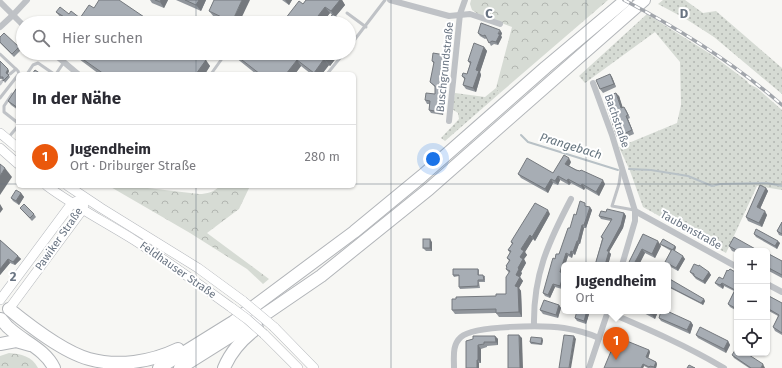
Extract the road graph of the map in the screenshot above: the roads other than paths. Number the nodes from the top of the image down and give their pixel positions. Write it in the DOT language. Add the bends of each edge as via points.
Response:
graph roads {
  1 [pos="27,0"];
  2 [pos="385,0"];
  3 [pos="390,0"];
  4 [pos="465,0"];
  5 [pos="644,0"];
  6 [pos="650,0"];
  7 [pos="625,1"];
  8 [pos="0,2"];
  9 [pos="347,13"];
  10 [pos="460,14"];
  11 [pos="13,16"];
  12 [pos="351,16"];
  13 [pos="16,19"];
  14 [pos="622,19"];
  15 [pos="356,20"];
  16 [pos="500,24"];
  17 [pos="0,27"];
  18 [pos="366,27"];
  19 [pos="356,39"];
  20 [pos="0,54"];
  21 [pos="61,60"];
  22 [pos="221,60"];
  23 [pos="339,60"];
  24 [pos="64,62"];
  25 [pos="16,68"];
  26 [pos="18,72"];
  27 [pos="28,72"];
  28 [pos="52,72"];
  29 [pos="56,72"];
  30 [pos="76,72"];
  31 [pos="212,72"];
  32 [pos="330,72"];
  33 [pos="10,74"];
  34 [pos="16,77"];
  35 [pos="593,82"];
  36 [pos="13,93"];
  37 [pos="0,98"];
  38 [pos="449,121"];
  39 [pos="16,123"];
  40 [pos="16,128"];
  41 [pos="0,133"];
  42 [pos="7,140"];
  43 [pos="16,147"];
  44 [pos="0,148"];
  45 [pos="16,162"];
  46 [pos="621,166"];
  47 [pos="50,188"];
  48 [pos="71,188"];
  49 [pos="84,198"];
  50 [pos="571,199"];
  51 [pos="72,203"];
  52 [pos="83,209"];
  53 [pos="635,211"];
  54 [pos="623,262"];
  55 [pos="734,265"];
  56 [pos="321,276"];
  57 [pos="770,286"];
  58 [pos="782,292"];
  59 [pos="0,300"];
  60 [pos="5,314"];
  61 [pos="607,314"];
  62 [pos="613,314"];
  63 [pos="233,322"];
  64 [pos="534,326"];
  65 [pos="599,338"];
  66 [pos="0,344"];
  67 [pos="34,346"];
  68 [pos="54,368"];
  69 [pos="159,368"];
  70 [pos="180,368"];
  71 [pos="224,368"];
  72 [pos="298,368"];
  73 [pos="314,368"];
  74 [pos="454,368"];
  75 [pos="588,368"];
  76 [pos="724,368"];
  1 -- 11 [label="street"];
  2 -- 18 [label="lane"];
  3 -- 10 [label="street, Buschgrundstraße" via="450,16"];
  4 -- 10 [label="street, Buschgrundstraße"];
  5 -- 14 [label="highway"];
  6 -- 14 [label="highway"];
  7 -- 63 [label="highway" via="422,176 348,236"];
  8 -- 11 [label="street"];
  9 -- 12 [label="lane"];
  10 -- 16 [label="street, Buschgrundstraße" via="470,14"];
  10 -- 38 [label="street, Buschgrundstraße"];
  11 -- 13 [label="street"];
  11 -- 17 [label="street"];
  14 -- 56 [label="highway" via="429,189"];
  15 -- 18 [label="lane"];
  18 -- 19 [label="lane"];
  20 -- 25 [label="lane"];
  21 -- 24 [label="street"];
  22 -- 31 [label="lane"];
  23 -- 32 [label="lane"];
  24 -- 29 [label="lane"];
  24 -- 30 [label="street"];
  25 -- 26 [label="lane"];
  25 -- 33 [label="lane"];
  27 -- 28 [label="lane" via="38,63"];
  34 -- 37 [label="lane"];
  35 -- 46 [label="street, Bachstraße"];
  36 -- 39 [label="lane" via="4,106 4,112"];
  40 -- 42 [label="lane"];
  41 -- 42 [label="main road"];
  42 -- 43 [label="main road"];
  44 -- 45 [label="main road"];
  46 -- 53 [label="street, Bachstraße"];
  46 -- 53 [label="lane, Bachstraße" via="612,206"];
  47 -- 51 [label="main road, Feldhauser Straße"];
  48 -- 49 [label="main road, Feldhauser Straße"];
  49 -- 51 [label="main road, Pawiker Straße"];
  49 -- 52 [label="main road, Pawiker Straße"];
  49 -- 73 [label="main road, Feldhauser Straße, bridge" via="198,268 243,301 274,327"];
  50 -- 64 [label="street" via="555,228 540,268"];
  51 -- 52 [label="main road, Feldhauser Straße"];
  51 -- 59 [label="main road, Pawiker Straße"];
  52 -- 60 [label="main road, Pawiker Straße"];
  52 -- 72 [label="main road, Feldhauser Straße, bridge" via="134,240 247,319"];
  53 -- 54 [label="street" via="635,221"];
  53 -- 55 [label="street, Taubenstraße"];
  56 -- 70 [label="highway"];
  56 -- 71 [label="highway" via="304,294 245,337 236,346"];
  57 -- 58 [label="street"];
  60 -- 63 [label="highway" via="67,350 88,359 108,363 132,363 163,356"];
  60 -- 67 [label="highway" via="10,328"];
  61 -- 65 [label="street"];
  62 -- 76 [label="street" via="685,346"];
  63 -- 69 [label="highway"];
  64 -- 65 [label="street" via="563,328"];
  64 -- 74 [label="street" via="466,332 453,348"];
  65 -- 75 [label="street"];
  66 -- 67 [label="highway" via="16,342"];
  67 -- 68 [label="highway" via="51,361"];
}
